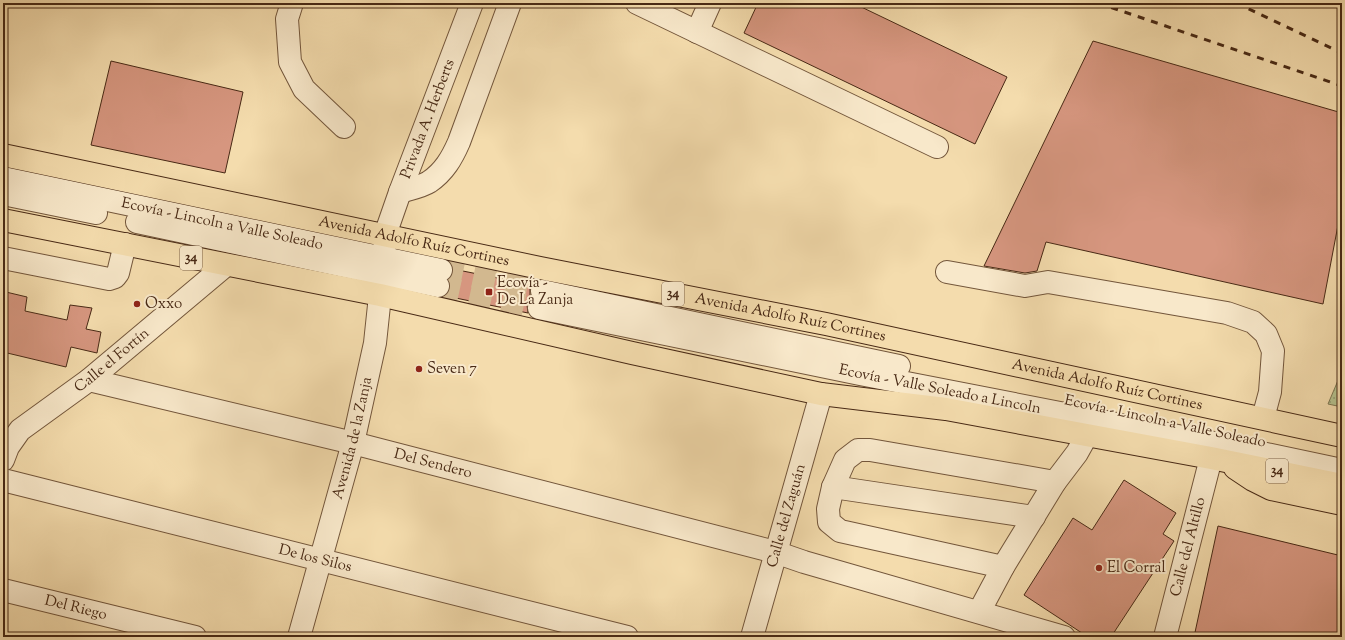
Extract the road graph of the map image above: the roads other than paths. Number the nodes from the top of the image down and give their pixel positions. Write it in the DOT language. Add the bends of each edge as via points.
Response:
graph roads {
  1 [pos="292,3"];
  2 [pos="472,3"];
  3 [pos="510,3"];
  4 [pos="637,3"];
  5 [pos="710,3"];
  6 [pos="697,32"];
  7 [pos="344,127"];
  8 [pos="937,147"];
  9 [pos="3,155"];
  10 [pos="3,178"];
  11 [pos="400,192"];
  12 [pos="3,194"];
  13 [pos="3,220"];
  14 [pos="385,235"];
  15 [pos="125,244"];
  16 [pos="3,258"];
  17 [pos="226,265"];
  18 [pos="947,272"];
  19 [pos="382,276"];
  20 [pos="439,278"];
  21 [pos="540,299"];
  22 [pos="90,380"];
  23 [pos="821,394"];
  24 [pos="1262,418"];
  25 [pos="11,428"];
  26 [pos="1087,435"];
  27 [pos="1342,436"];
  28 [pos="353,443"];
  29 [pos="1218,459"];
  30 [pos="3,460"];
  31 [pos="1342,460"];
  32 [pos="1342,470"];
  33 [pos="3,480"];
  34 [pos="1055,482"];
  35 [pos="1342,485"];
  36 [pos="833,487"];
  37 [pos="1342,504"];
  38 [pos="1034,517"];
  39 [pos="775,552"];
  40 [pos="320,559"];
  41 [pos="1003,567"];
  42 [pos="3,590"];
  43 [pos="979,612"];
  44 [pos="195,637"];
  45 [pos="299,637"];
  46 [pos="627,637"];
  47 [pos="752,637"];
  48 [pos="1064,637"];
  49 [pos="1165,637"];
  1 -- 7 [label="street" via="287,19 290,62 304,89"];
  2 -- 11 [label="street, Privada A. Herberts"];
  3 -- 11 [label="street" via="451,159 441,173 428,182"];
  4 -- 6 [label="street"];
  5 -- 6 [label="street"];
  6 -- 8 [label="street"];
  9 -- 14 [label="main road, Avenida Adolfo Ruíz Cortines / 34"];
  10 -- 19 [label="street, Ecovía - Lincoln a Valle Soleado"];
  11 -- 14 [label="street, Privada A. Herberts"];
  12 -- 19 [label="street"];
  13 -- 15 [label="main road, 34"];
  14 -- 19 [label="street, Avenida de la Zanja"];
  14 -- 24 [label="main road, Avenida Adolfo Ruíz Cortines / 34" via="826,324"];
  15 -- 16 [label="street" via="118,273 109,279"];
  15 -- 17 [label="main road, 34"];
  17 -- 19 [label="main road, 34"];
  17 -- 22 [label="street, Calle el Fortín"];
  18 -- 24 [label="street" via="1025,286 1048,282 1227,313 1253,322 1266,334 1273,351 1270,392"];
  19 -- 20 [label="street"];
  19 -- 23 [label="main road, 34" via="632,353"];
  19 -- 28 [label="street, Avenida de la Zanja" via="375,342"];
  21 -- 31 [label="street, Ecovía - Lincoln a Valle Soleado"];
  21 -- 32 [label="street, Ecovía - Valle Soleado a Lincoln" via="860,374"];
  22 -- 25 [label="street, Calle el Fortín"];
  22 -- 28 [label="street, Del Sendero"];
  23 -- 26 [label="main road, 34" via="946,409"];
  23 -- 39 [label="street, Calle del Zaguán"];
  24 -- 27 [label="main road, Avenida Adolfo Ruíz Cortines / 34"];
  25 -- 30 [label="street, Calle el Fortín"];
  26 -- 29 [label="main road, 34"];
  26 -- 34 [label="street"];
  28 -- 39 [label="street, Del Sendero"];
  28 -- 40 [label="street, Avenida de la Zanja"];
  29 -- 35 [label="main road, 34"];
  29 -- 37 [label="main road, 34" via="1271,489"];
  29 -- 49 [label="street, Calle del Altillo"];
  33 -- 40 [label="street, De los Silos"];
  34 -- 36 [label="street" via="858,450 845,460"];
  34 -- 38 [label="street"];
  36 -- 38 [label="street"];
  36 -- 41 [label="street" via="828,509 829,522 840,531"];
  38 -- 41 [label="street"];
  39 -- 43 [label="street, Del Sendero"];
  39 -- 47 [label="street, Calle del Zaguán"];
  40 -- 45 [label="street, Avenida de la Zanja"];
  40 -- 46 [label="street, De los Silos"];
  41 -- 43 [label="street"];
  42 -- 44 [label="street, Del Riego"];
  43 -- 48 [label="street, Del Sendero"];
}
